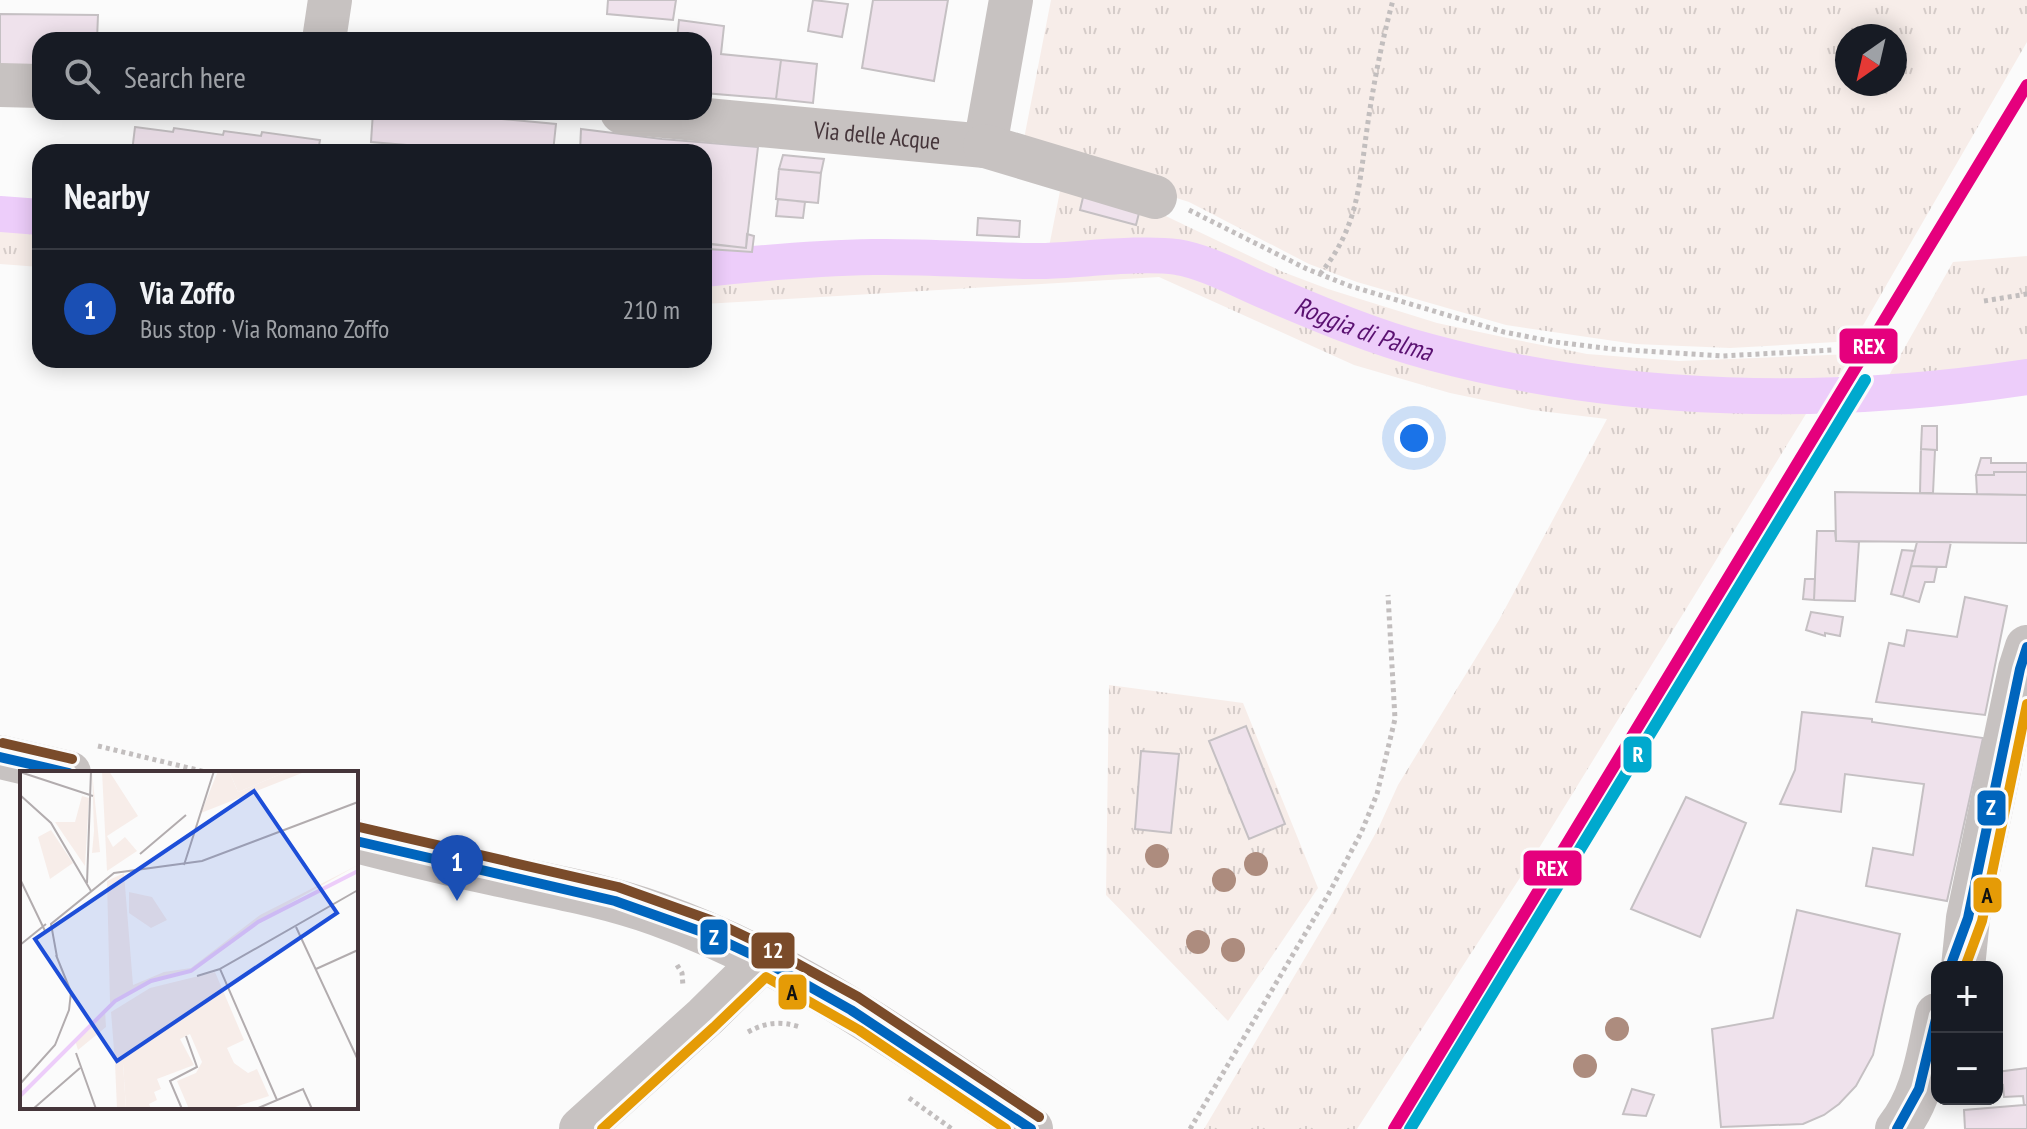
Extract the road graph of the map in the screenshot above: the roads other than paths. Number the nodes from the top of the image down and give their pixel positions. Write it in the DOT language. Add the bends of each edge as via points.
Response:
graph roads {
  1 [pos="330,0"];
  2 [pos="1011,0"];
  3 [pos="325,32"];
  4 [pos="0,85"];
  5 [pos="32,86"];
  6 [pos="707,120"];
  7 [pos="985,146"];
  8 [pos="1155,197"];
  9 [pos="2027,647"];
  10 [pos="0,757"];
  11 [pos="80,759"];
  12 [pos="358,841"];
  13 [pos="1968,918"];
  14 [pos="1952,961"];
  15 [pos="1964,961"];
  16 [pos="754,969"];
  17 [pos="1933,1033"];
  18 [pos="1936,1105"];
  19 [pos="581,1129"];
  20 [pos="987,1129"];
  21 [pos="1031,1129"];
  22 [pos="1897,1129"];
  23 [pos="1927,1129"];
  1 -- 3 [label="street"];
  2 -- 7 [label="street"];
  4 -- 5 [label="street"];
  6 -- 7 [label="street, Via delle Acque"];
  7 -- 8 [label="street, Via delle Acque"];
  9 -- 13 [label="street"];
  10 -- 11 [label="street"];
  12 -- 16 [label="street" via="488,873"];
  13 -- 14 [label="street"];
  13 -- 15 [label="street"];
  16 -- 19 [label="street"];
  16 -- 20 [label="street"];
  16 -- 21 [label="street" via="803,980"];
  17 -- 22 [label="street" via="1922,1081"];
  18 -- 23 [label="street"];
}
